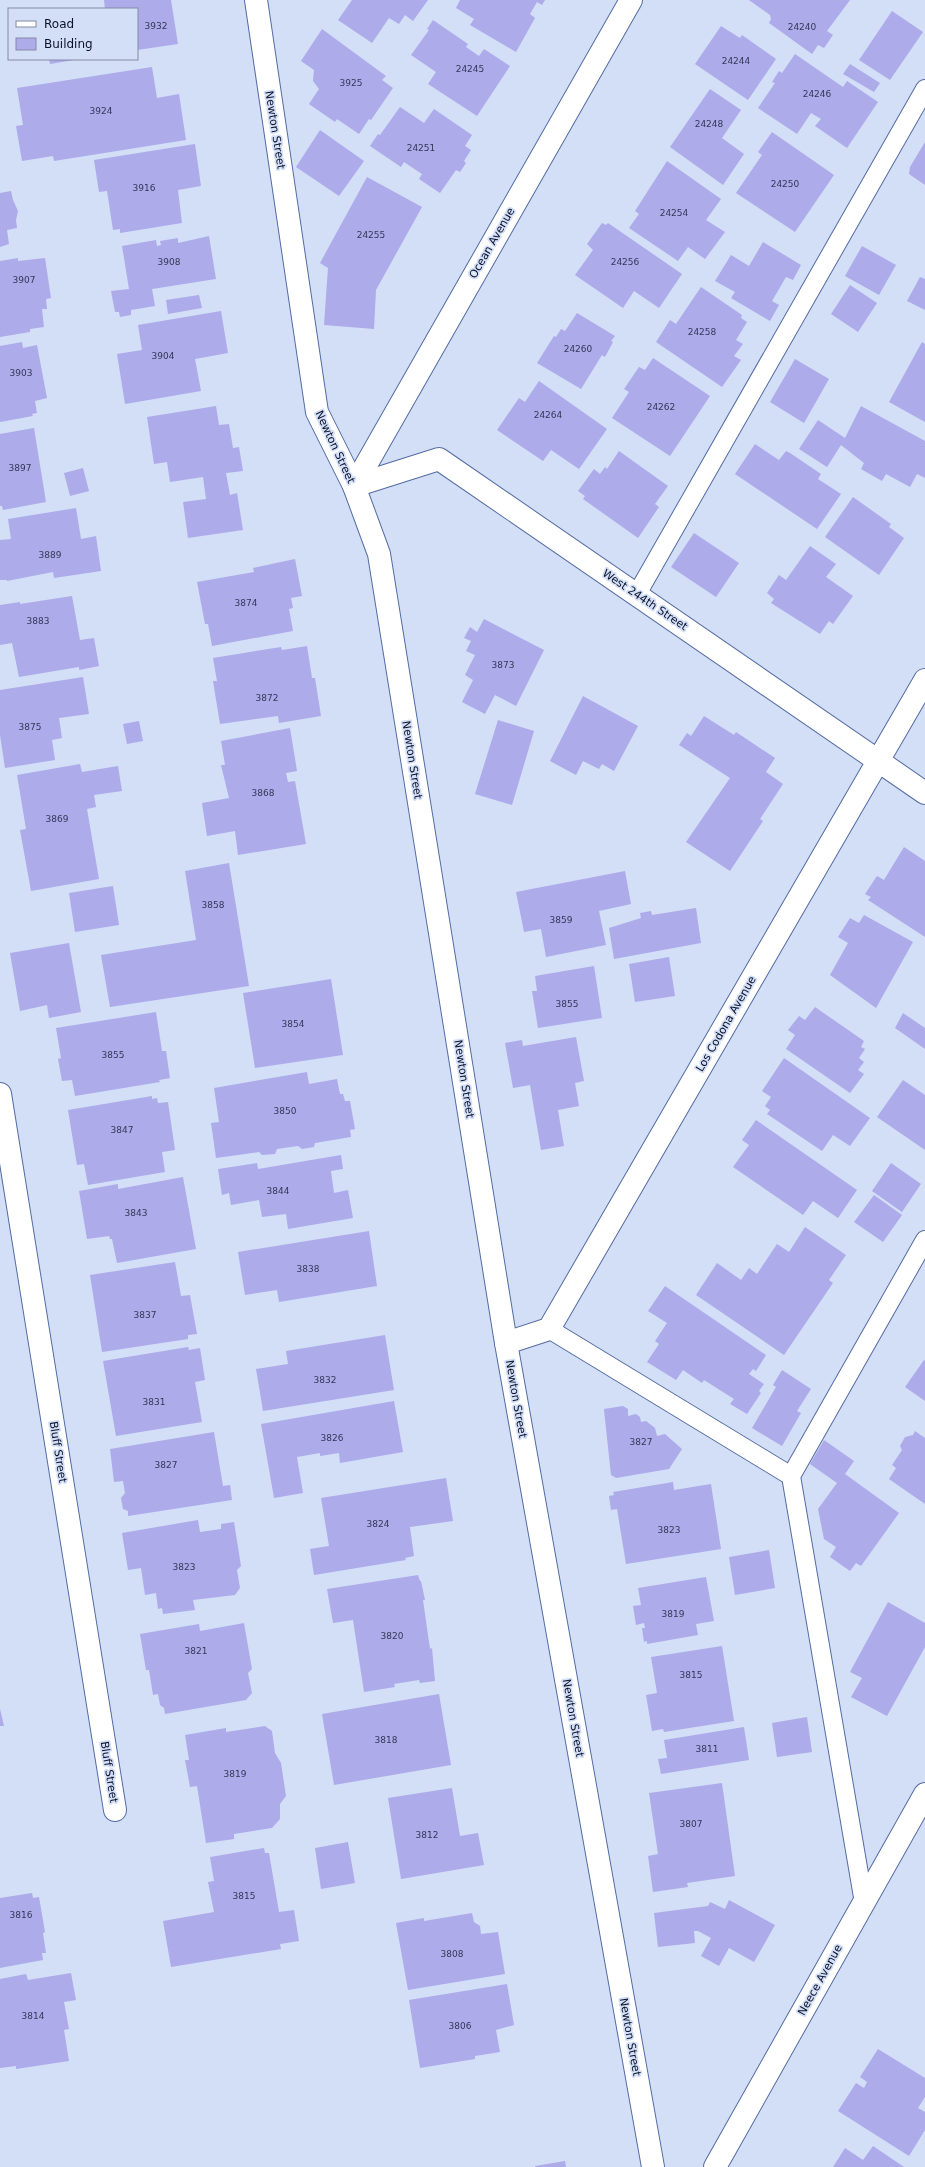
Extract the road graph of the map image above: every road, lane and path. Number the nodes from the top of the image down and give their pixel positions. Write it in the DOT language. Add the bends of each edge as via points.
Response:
graph roads {
  1 [pos="256,0"];
  2 [pos="631,0"];
  3 [pos="925,90"];
  4 [pos="354,486"];
  5 [pos="637,594"];
  6 [pos="925,680"];
  7 [pos="879,761"];
  8 [pos="925,793"];
  9 [pos="0,1094"];
  10 [pos="925,1240"];
  11 [pos="549,1329"];
  12 [pos="506,1343"];
  13 [pos="792,1476"];
  14 [pos="925,1794"];
  15 [pos="115,1810"];
  16 [pos="864,1903"];
  17 [pos="653,2167"];
  18 [pos="715,2167"];
  1 -- 4 [label="street, Newton Street" via="317,412"];
  2 -- 4 [label="street, Ocean Avenue"];
  3 -- 5 [label="lane"];
  4 -- 5 [label="street, West 244th Street" via="439,459"];
  4 -- 12 [label="street, Newton Street" via="379,554"];
  5 -- 7 [label="street, West 244th Street"];
  6 -- 7 [label="street, Los Codona Avenue"];
  7 -- 8 [label="street, West 244th Street"];
  7 -- 11 [label="street, Los Codona Avenue"];
  9 -- 15 [label="street, Bluff Street"];
  10 -- 13 [label="lane"];
  11 -- 12 [label="street"];
  11 -- 13 [label="lane"];
  12 -- 17 [label="street, Newton Street"];
  13 -- 16 [label="lane"];
  14 -- 16 [label="street, Neece Avenue"];
  16 -- 18 [label="street, Neece Avenue"];
}
